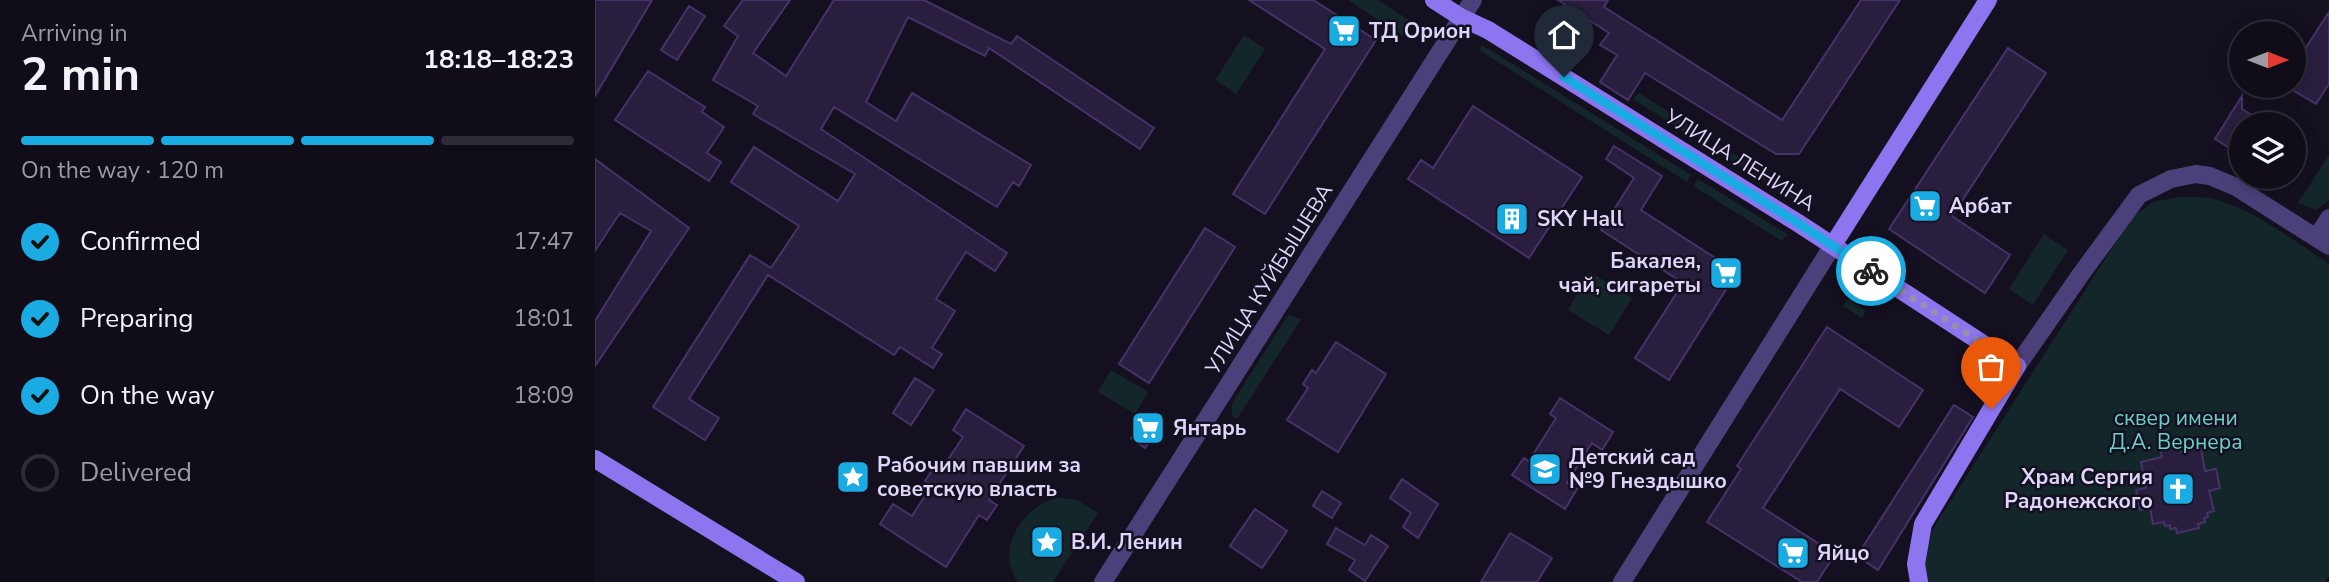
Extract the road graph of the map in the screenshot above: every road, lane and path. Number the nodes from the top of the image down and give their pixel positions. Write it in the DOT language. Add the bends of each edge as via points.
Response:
graph roads {
  1 [pos="1434,0"];
  2 [pos="1473,0"];
  3 [pos="1988,0"];
  4 [pos="1462,18"];
  5 [pos="2329,218"];
  6 [pos="2323,242"];
  7 [pos="1833,245"];
  8 [pos="2017,366"];
  9 [pos="595,458"];
  10 [pos="796,582"];
  11 [pos="1103,582"];
  12 [pos="1622,582"];
  13 [pos="1919,582"];
  1 -- 4 [label="street, УЛИЦА ЛЕНИНА"];
  2 -- 4 [label="street, УЛИЦА КУЙБЫШЕВА"];
  3 -- 7 [label="street"];
  4 -- 7 [label="street, УЛИЦА ЛЕНИНА"];
  4 -- 11 [label="street, УЛИЦА КУЙБЫШЕВА"];
  5 -- 6 [label="street"];
  6 -- 8 [label="street" via="2236,187 2210,176 2171,179 2139,195"];
  7 -- 8 [label="street, УЛИЦА ЛЕНИНА"];
  7 -- 12 [label="street"];
  8 -- 13 [label="street" via="1923,524 1916,564"];
  9 -- 10 [label="street"];
}
